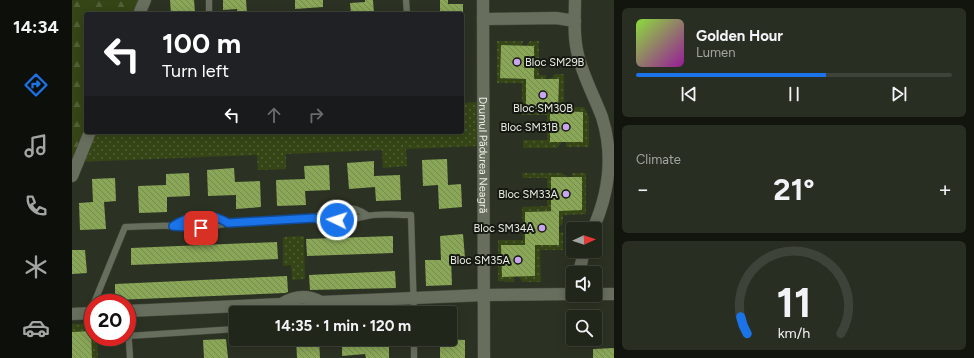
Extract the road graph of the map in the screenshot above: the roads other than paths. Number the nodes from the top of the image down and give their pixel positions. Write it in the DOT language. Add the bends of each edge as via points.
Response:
graph roads {
  1 [pos="145,0"];
  2 [pos="209,0"];
  3 [pos="406,0"];
  4 [pos="483,0"];
  5 [pos="575,0"];
  6 [pos="140,12"];
  7 [pos="209,12"];
  8 [pos="407,12"];
  9 [pos="483,19"];
  10 [pos="575,21"];
  11 [pos="89,134"];
  12 [pos="72,176"];
  13 [pos="367,215"];
  14 [pos="314,218"];
  15 [pos="596,222"];
  16 [pos="228,223"];
  17 [pos="173,226"];
  18 [pos="98,294"];
  19 [pos="566,294"];
  20 [pos="602,294"];
  21 [pos="614,294"];
  22 [pos="484,295"];
  23 [pos="413,298"];
  24 [pos="414,306"];
  25 [pos="84,311"];
  26 [pos="136,311"];
  27 [pos="72,314"];
  28 [pos="229,329"];
  29 [pos="136,335"];
  30 [pos="129,346"];
  31 [pos="414,346"];
  32 [pos="130,358"];
  33 [pos="414,358"];
  34 [pos="484,358"];
  1 -- 6 [label="street"];
  2 -- 7 [label="lane"];
  3 -- 8 [label="lane"];
  4 -- 9 [label="street, Drumul Pădurea Neagră"];
  5 -- 10 [label="street"];
  9 -- 10 [label="street" via="556,18"];
  9 -- 22 [label="street, Drumul Pădurea Neagră"];
  10 -- 15 [label="street" via="578,55 583,74 602,117 609,146 607,188"];
  11 -- 12 [label="street"];
  13 -- 14 [label="lane" via="359,219 326,221"];
  13 -- 14 [label="lane" via="359,210 339,208 329,209"];
  13 -- 23 [label="lane" via="411,215"];
  14 -- 16 [label="lane"];
  16 -- 17 [label="lane" via="216,227"];
  16 -- 17 [label="lane" via="219,218 195,216 183,219"];
  17 -- 18 [label="lane" via="125,227"];
  19 -- 22 [label="street"];
  20 -- 21 [label="street"];
  22 -- 23 [label="street"];
  22 -- 34 [label="street, Drumul Pădurea Neagră"];
  23 -- 24 [label="lane"];
  23 -- 26 [label="street" via="321,302 313,298 300,297 281,304"];
  25 -- 27 [label="street"];
  28 -- 29 [label="lane"];
  30 -- 32 [label="lane"];
  31 -- 33 [label="lane"];
}
